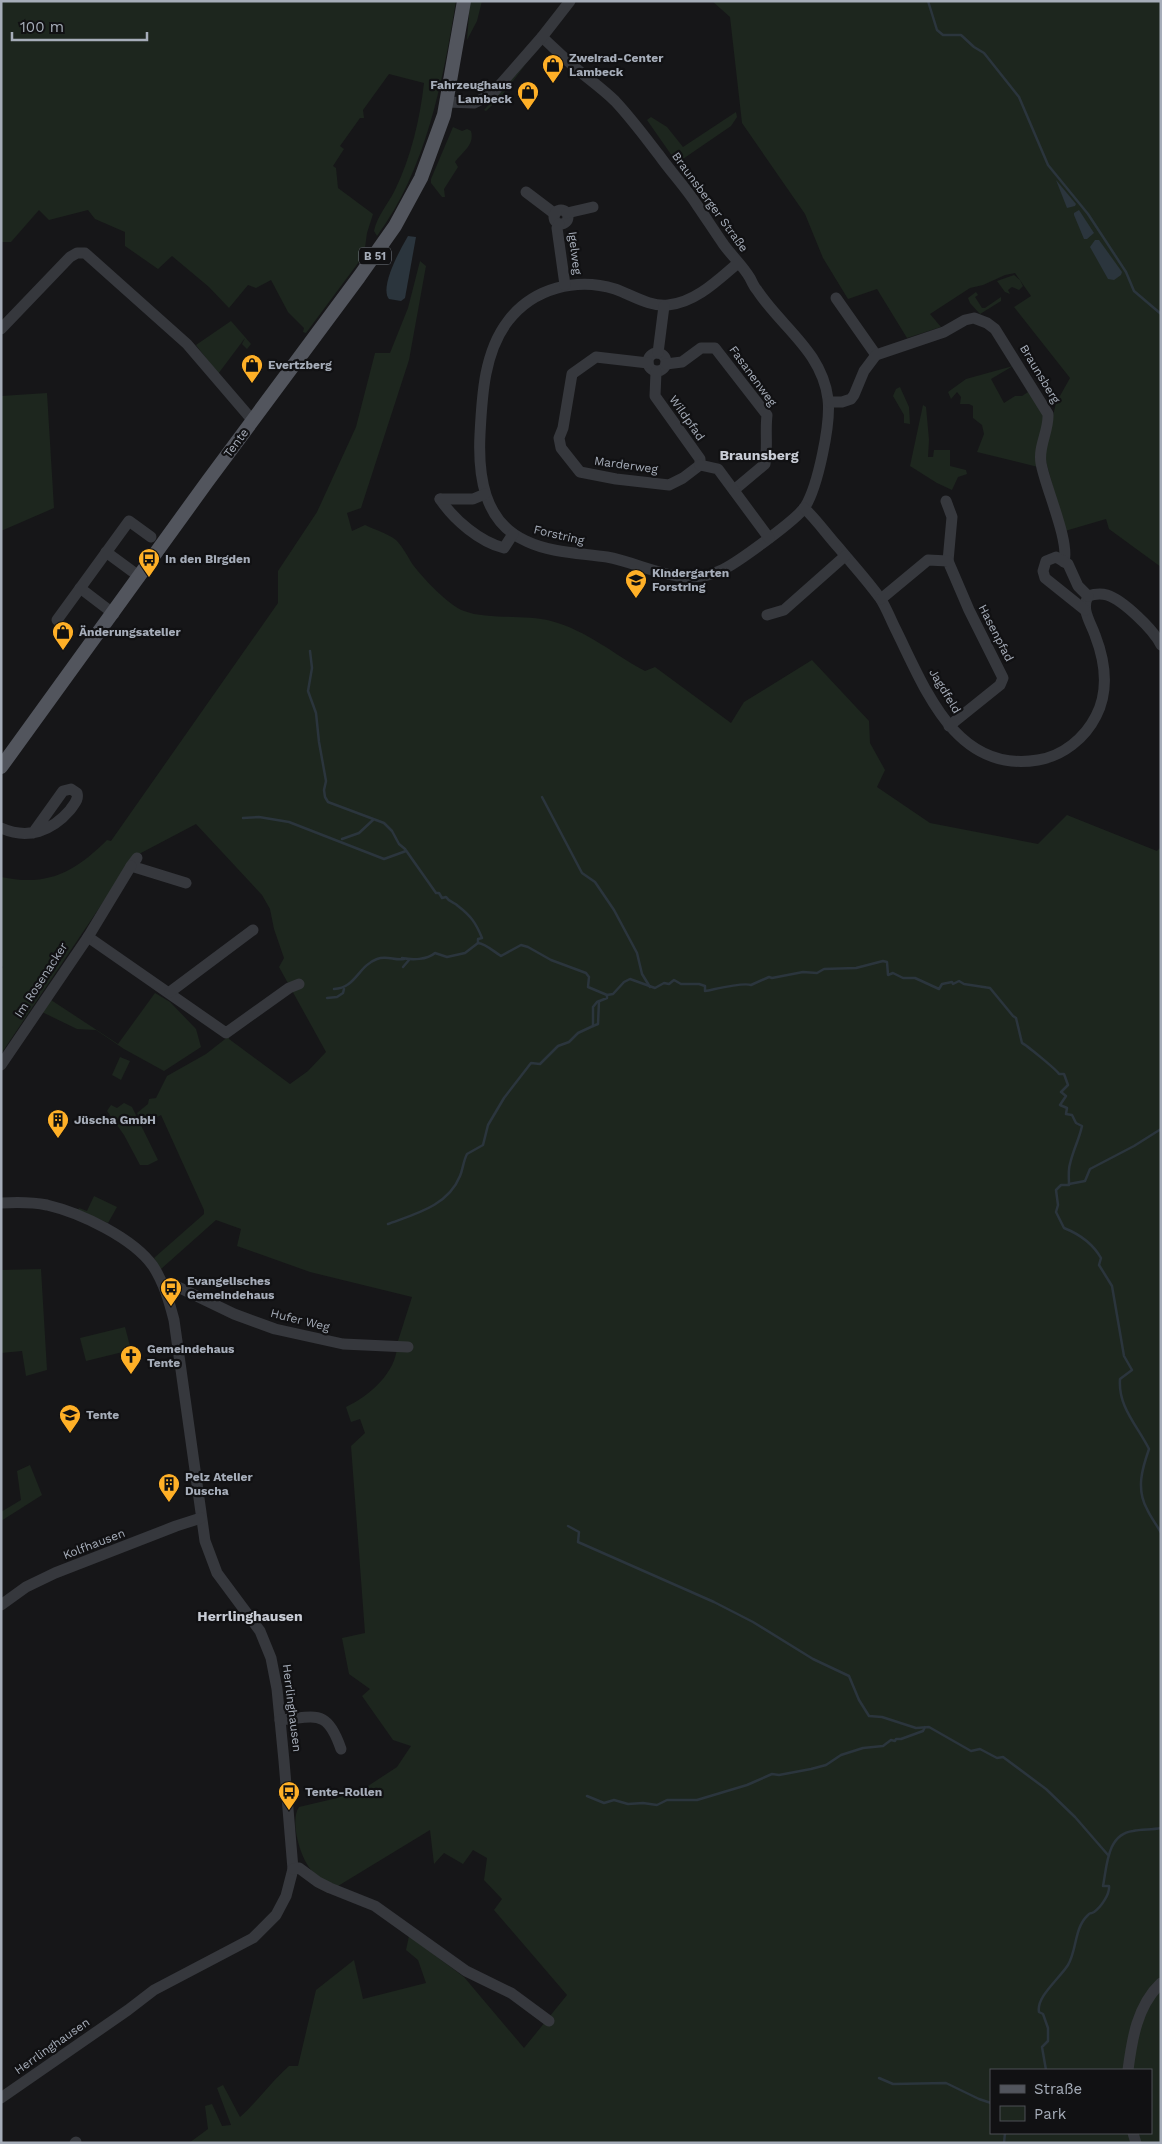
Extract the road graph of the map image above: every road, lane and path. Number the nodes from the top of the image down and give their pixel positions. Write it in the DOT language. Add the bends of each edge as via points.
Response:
graph roads {
  1 [pos="464,1"];
  2 [pos="570,1"];
  3 [pos="542,37"];
  4 [pos="447,102"];
  5 [pos="526,192"];
  6 [pos="593,207"];
  7 [pos="560,217"];
  8 [pos="738,262"];
  9 [pos="565,285"];
  10 [pos="836,298"];
  11 [pos="664,306"];
  12 [pos="1,329"];
  13 [pos="658,353"];
  14 [pos="876,354"];
  15 [pos="666,364"];
  16 [pos="652,367"];
  17 [pos="829,402"];
  18 [pos="253,421"];
  19 [pos="700,465"];
  20 [pos="734,490"];
  21 [pos="484,494"];
  22 [pos="946,501"];
  23 [pos="804,508"];
  24 [pos="514,534"];
  25 [pos="151,537"];
  26 [pos="768,538"];
  27 [pos="106,552"];
  28 [pos="845,556"];
  29 [pos="948,561"];
  30 [pos="1064,562"];
  31 [pos="140,577"];
  32 [pos="80,588"];
  33 [pos="1088,596"];
  34 [pos="881,599"];
  35 [pos="1085,610"];
  36 [pos="114,614"];
  37 [pos="767,615"];
  38 [pos="57,620"];
  39 [pos="1161,645"];
  40 [pos="950,726"];
  41 [pos="1,767"];
  42 [pos="1,828"];
  43 [pos="33,833"];
  44 [pos="186,883"];
  45 [pos="253,930"];
  46 [pos="88,937"];
  47 [pos="299,984"];
  48 [pos="170,992"];
  49 [pos="1,1065"];
  50 [pos="1,1203"];
  51 [pos="164,1285"];
  52 [pos="408,1347"];
  53 [pos="201,1518"];
  54 [pos="1,1606"];
  55 [pos="280,1720"];
  56 [pos="341,1749"];
  57 [pos="293,1869"];
  58 [pos="1161,1983"];
  59 [pos="549,2021"];
  60 [pos="1128,2069"];
  61 [pos="1,2098"];
  1 -- 4 [label="main road, B 51"];
  2 -- 3 [label="street"];
  3 -- 4 [label="street" via="487,98 469,104"];
  3 -- 8 [label="street, Braunsberger Straße" via="614,100 696,203"];
  4 -- 18 [label="main road, Tente / B 51" via="428,162 407,206 375,256"];
  5 -- 7 [label="street"];
  6 -- 7 [label="street"];
  7 -- 9 [label="street, Igelweg" via="557,228"];
  8 -- 11 [label="street" via="689,300"];
  8 -- 17 [label="street, Braunsberger Straße" via="757,292 809,350 821,373"];
  9 -- 11 [label="street, Forstring" via="596,285"];
  9 -- 21 [label="street, Forstring" via="527,303 506,323 496,341 487,368 482,403 478,457"];
  10 -- 14 [label="street"];
  11 -- 13 [label="street"];
  12 -- 18 [label="street" via="70,257 85,253 187,344"];
  13 -- 15 [label="street"];
  13 -- 16 [label="street" via="651,356"];
  14 -- 17 [label="street" via="851,399"];
  14 -- 30 [label="street, Braunsberg" via="944,332 969,318 979,319 995,330 1048,414 1040,460 1058,520 1066,555"];
  15 -- 16 [label="street" via="663,370"];
  15 -- 20 [label="street, Fasanenweg" via="682,362 701,348 715,348 767,415 765,464"];
  16 -- 19 [label="street, Wildpfad" via="655,396 700,459"];
  16 -- 19 [label="street, Marderweg" via="596,357 572,374 564,428 559,438 561,448 580,472 616,478 669,484"];
  17 -- 23 [label="street, Forstring" via="822,454"];
  18 -- 31 [label="main road, Tente / B 51"];
  19 -- 20 [label="street" via="718,469"];
  20 -- 26 [label="street"];
  21 -- 24 [label="street, Forstring" via="496,516"];
  21 -- 24 [label="street" via="473,498 440,499 450,513 491,545 504,548"];
  22 -- 29 [label="street, Hasenpfad" via="952,518"];
  23 -- 26 [label="street, Forstring"];
  23 -- 28 [label="street, Jagdfeld"];
  24 -- 26 [label="street, Forstring" via="524,541 557,550 605,557 689,577 724,570"];
  25 -- 27 [label="street" via="129,521"];
  27 -- 31 [label="street"];
  27 -- 32 [label="street"];
  28 -- 34 [label="street, Jagdfeld"];
  28 -- 37 [label="street" via="784,610"];
  29 -- 34 [label="street" via="928,560"];
  29 -- 40 [label="street, Hasenpfad" via="1003,678 1000,685"];
  30 -- 33 [label="street"];
  30 -- 35 [label="street" via="1048,559 1044,564 1044,575"];
  31 -- 36 [label="main road, Tente / B 51"];
  32 -- 36 [label="street"];
  32 -- 38 [label="street"];
  33 -- 35 [label="street"];
  33 -- 39 [label="street" via="1105,595 1115,600 1150,628"];
  34 -- 40 [label="street, Jagdfeld" via="926,689"];
  35 -- 40 [label="street, Jagdfeld" via="1100,650 1104,684 1096,717 1076,742 1043,760 1016,762 975,750"];
  36 -- 41 [label="main road, Tente / B 51"];
  42 -- 43 [label="street" via="13,834"];
  44 -- 46 [label="street, Im Rosenacker" via="134,862"];
  45 -- 48 [label="street"];
  46 -- 48 [label="street"];
  46 -- 49 [label="street, Im Rosenacker"];
  47 -- 48 [label="street" via="226,1033"];
  50 -- 51 [label="street, Herrlinghausen" via="46,1205 96,1224 136,1249 152,1264"];
  51 -- 52 [label="street, Hufer Weg" via="178,1287 234,1314 275,1329 343,1344"];
  51 -- 53 [label="street, Herrlinghausen" via="174,1320"];
  53 -- 54 [label="street, Kolfhausen" via="55,1574 26,1587"];
  53 -- 55 [label="street, Herrlinghausen" via="204,1541 217,1573 260,1631 267,1646"];
  55 -- 56 [label="street" via="324,1719 334,1731"];
  55 -- 57 [label="street, Herrlinghausen"];
  57 -- 59 [label="street" via="300,1868 318,1882 375,1906 466,1971 503,1988"];
  57 -- 61 [label="street, Herrlinghausen" via="282,1905 257,1935 154,1990"];
  58 -- 60 [label="street" via="1146,2001 1138,2020"];
}
